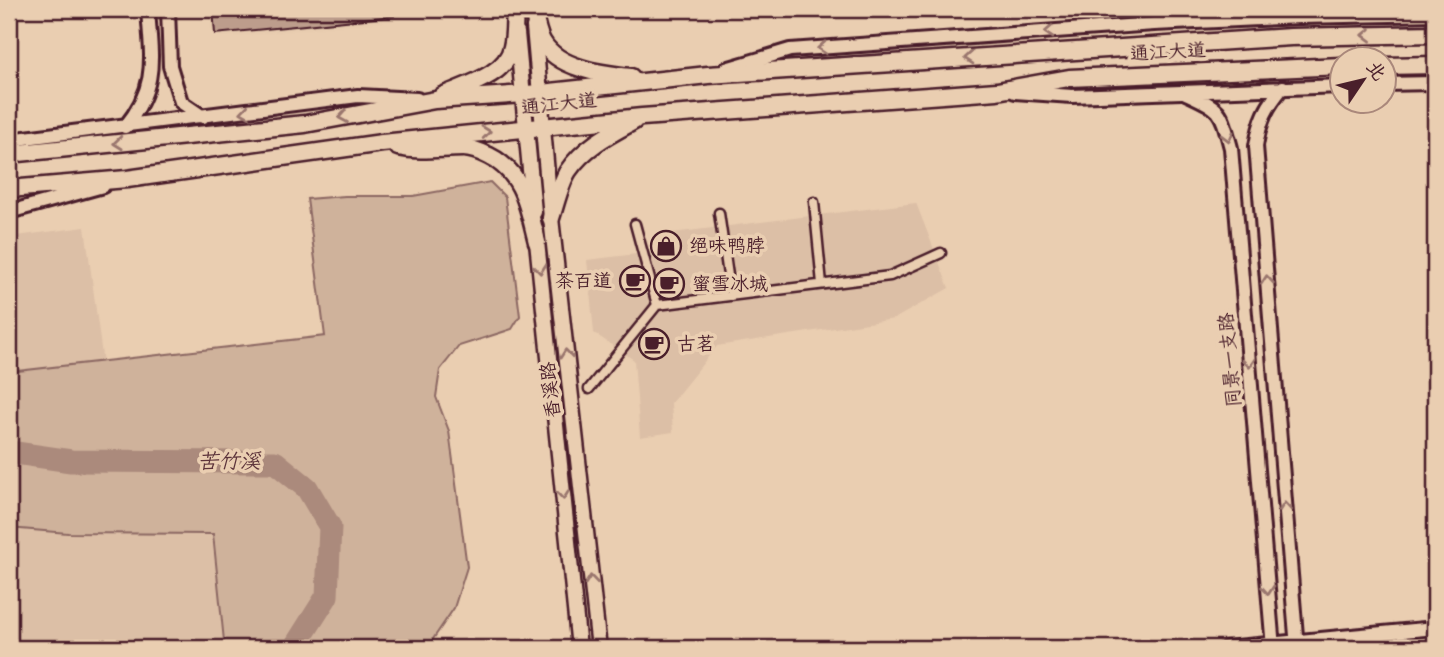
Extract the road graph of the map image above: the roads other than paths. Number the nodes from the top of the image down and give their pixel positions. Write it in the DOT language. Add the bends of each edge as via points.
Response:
graph roads {
  1 [pos="148,9"];
  2 [pos="168,9"];
  3 [pos="515,9"];
  4 [pos="532,9"];
  5 [pos="1179,9"];
  6 [pos="1275,9"];
  7 [pos="1435,14"];
  8 [pos="1300,17"];
  9 [pos="1154,24"];
  10 [pos="1435,34"];
  11 [pos="1435,65"];
  12 [pos="1398,66"];
  13 [pos="1328,67"];
  14 [pos="708,75"];
  15 [pos="661,79"];
  16 [pos="1435,83"];
  17 [pos="1398,84"];
  18 [pos="1328,86"];
  19 [pos="1283,87"];
  20 [pos="998,90"];
  21 [pos="1184,92"];
  22 [pos="541,93"];
  23 [pos="522,94"];
  24 [pos="435,100"];
  25 [pos="203,117"];
  26 [pos="642,117"];
  27 [pos="544,126"];
  28 [pos="125,127"];
  29 [pos="525,128"];
  30 [pos="9,140"];
  31 [pos="382,143"];
  32 [pos="9,154"];
  33 [pos="127,179"];
  34 [pos="9,189"];
  35 [pos="814,202"];
  36 [pos="9,212"];
  37 [pos="719,214"];
  38 [pos="551,218"];
  39 [pos="635,224"];
  40 [pos="537,242"];
  41 [pos="941,253"];
  42 [pos="822,284"];
  43 [pos="731,296"];
  44 [pos="657,306"];
  45 [pos="589,389"];
  46 [pos="1435,628"];
  47 [pos="1297,644"];
  48 [pos="1273,646"];
  49 [pos="579,648"];
  50 [pos="599,648"];
  51 [pos="1226,648"];
  52 [pos="1427,648"];
  53 [pos="1435,648"];
  1 -- 28 [label="street" via="152,73 141,107"];
  2 -- 25 [label="street" via="170,66 181,102"];
  3 -- 23 [label="main road, 香溪路"];
  3 -- 24 [label="main road" via="507,59 494,72"];
  4 -- 15 [label="main road" via="541,40 568,62 613,75"];
  4 -- 22 [label="main road, 香溪路"];
  5 -- 9 [label="street"];
  6 -- 8 [label="street"];
  7 -- 8 [label="street, 通江大道"];
  8 -- 9 [label="street, 通江大道"];
  9 -- 14 [label="street, 通江大道, one-way" via="790,50"];
  10 -- 14 [label="main road, 通江大道, one-way" via="1291,37"];
  11 -- 12 [label="main road"];
  13 -- 20 [label="main road, 通江大道" via="1069,78"];
  14 -- 15 [label="main road, 通江大道"];
  15 -- 22 [label="main road, 通江大道"];
  16 -- 17 [label="street"];
  18 -- 19 [label="street, 通江大道"];
  19 -- 21 [label="street, 通江大道"];
  47 -- 19 [label="street, one-way" via="1256,146 1260,121"];
  20 -- 21 [label="street, 通江大道" via="1072,96"];
  20 -- 26 [label="main road, 通江大道"];
  21 -- 48 [label="street, 同景一支路, one-way" via="1216,107 1231,148"];
  22 -- 23 [label="main road, 通江大道"];
  22 -- 27 [label="main road, 香溪路"];
  23 -- 24 [label="main road, 通江大道"];
  23 -- 29 [label="main road, 香溪路"];
  24 -- 25 [label="street, 通江大道, one-way" via="358,96"];
  24 -- 32 [label="main road, 通江大道, one-way" via="305,124"];
  25 -- 28 [label="street, 通江大道"];
  26 -- 27 [label="main road, 通江大道"];
  26 -- 38 [label="main road" via="601,138 581,155 567,172"];
  27 -- 29 [label="main road, 通江大道"];
  27 -- 38 [label="main road, 香溪路"];
  28 -- 30 [label="street, 通江大道"];
  31 -- 29 [label="main road, 通江大道, one-way"];
  29 -- 40 [label="main road, 香溪路"];
  31 -- 33 [label="main road, 通江大道"];
  31 -- 40 [label="main road" via="414,151 466,148 502,163 523,189"];
  33 -- 34 [label="main road, 通江大道"];
  33 -- 36 [label="street, 通江大道"];
  35 -- 42 [label="street"];
  37 -- 43 [label="street"];
  50 -- 38 [label="main road, 香溪路, one-way"];
  39 -- 44 [label="street"];
  40 -- 49 [label="main road, 香溪路, one-way"];
  41 -- 42 [label="street" via="890,276"];
  42 -- 43 [label="street"];
  43 -- 44 [label="street"];
  44 -- 45 [label="street"];
  46 -- 47 [label="street"];
  47 -- 48 [label="street"];
  48 -- 51 [label="street"];
  52 -- 53 [label="street"];
}
